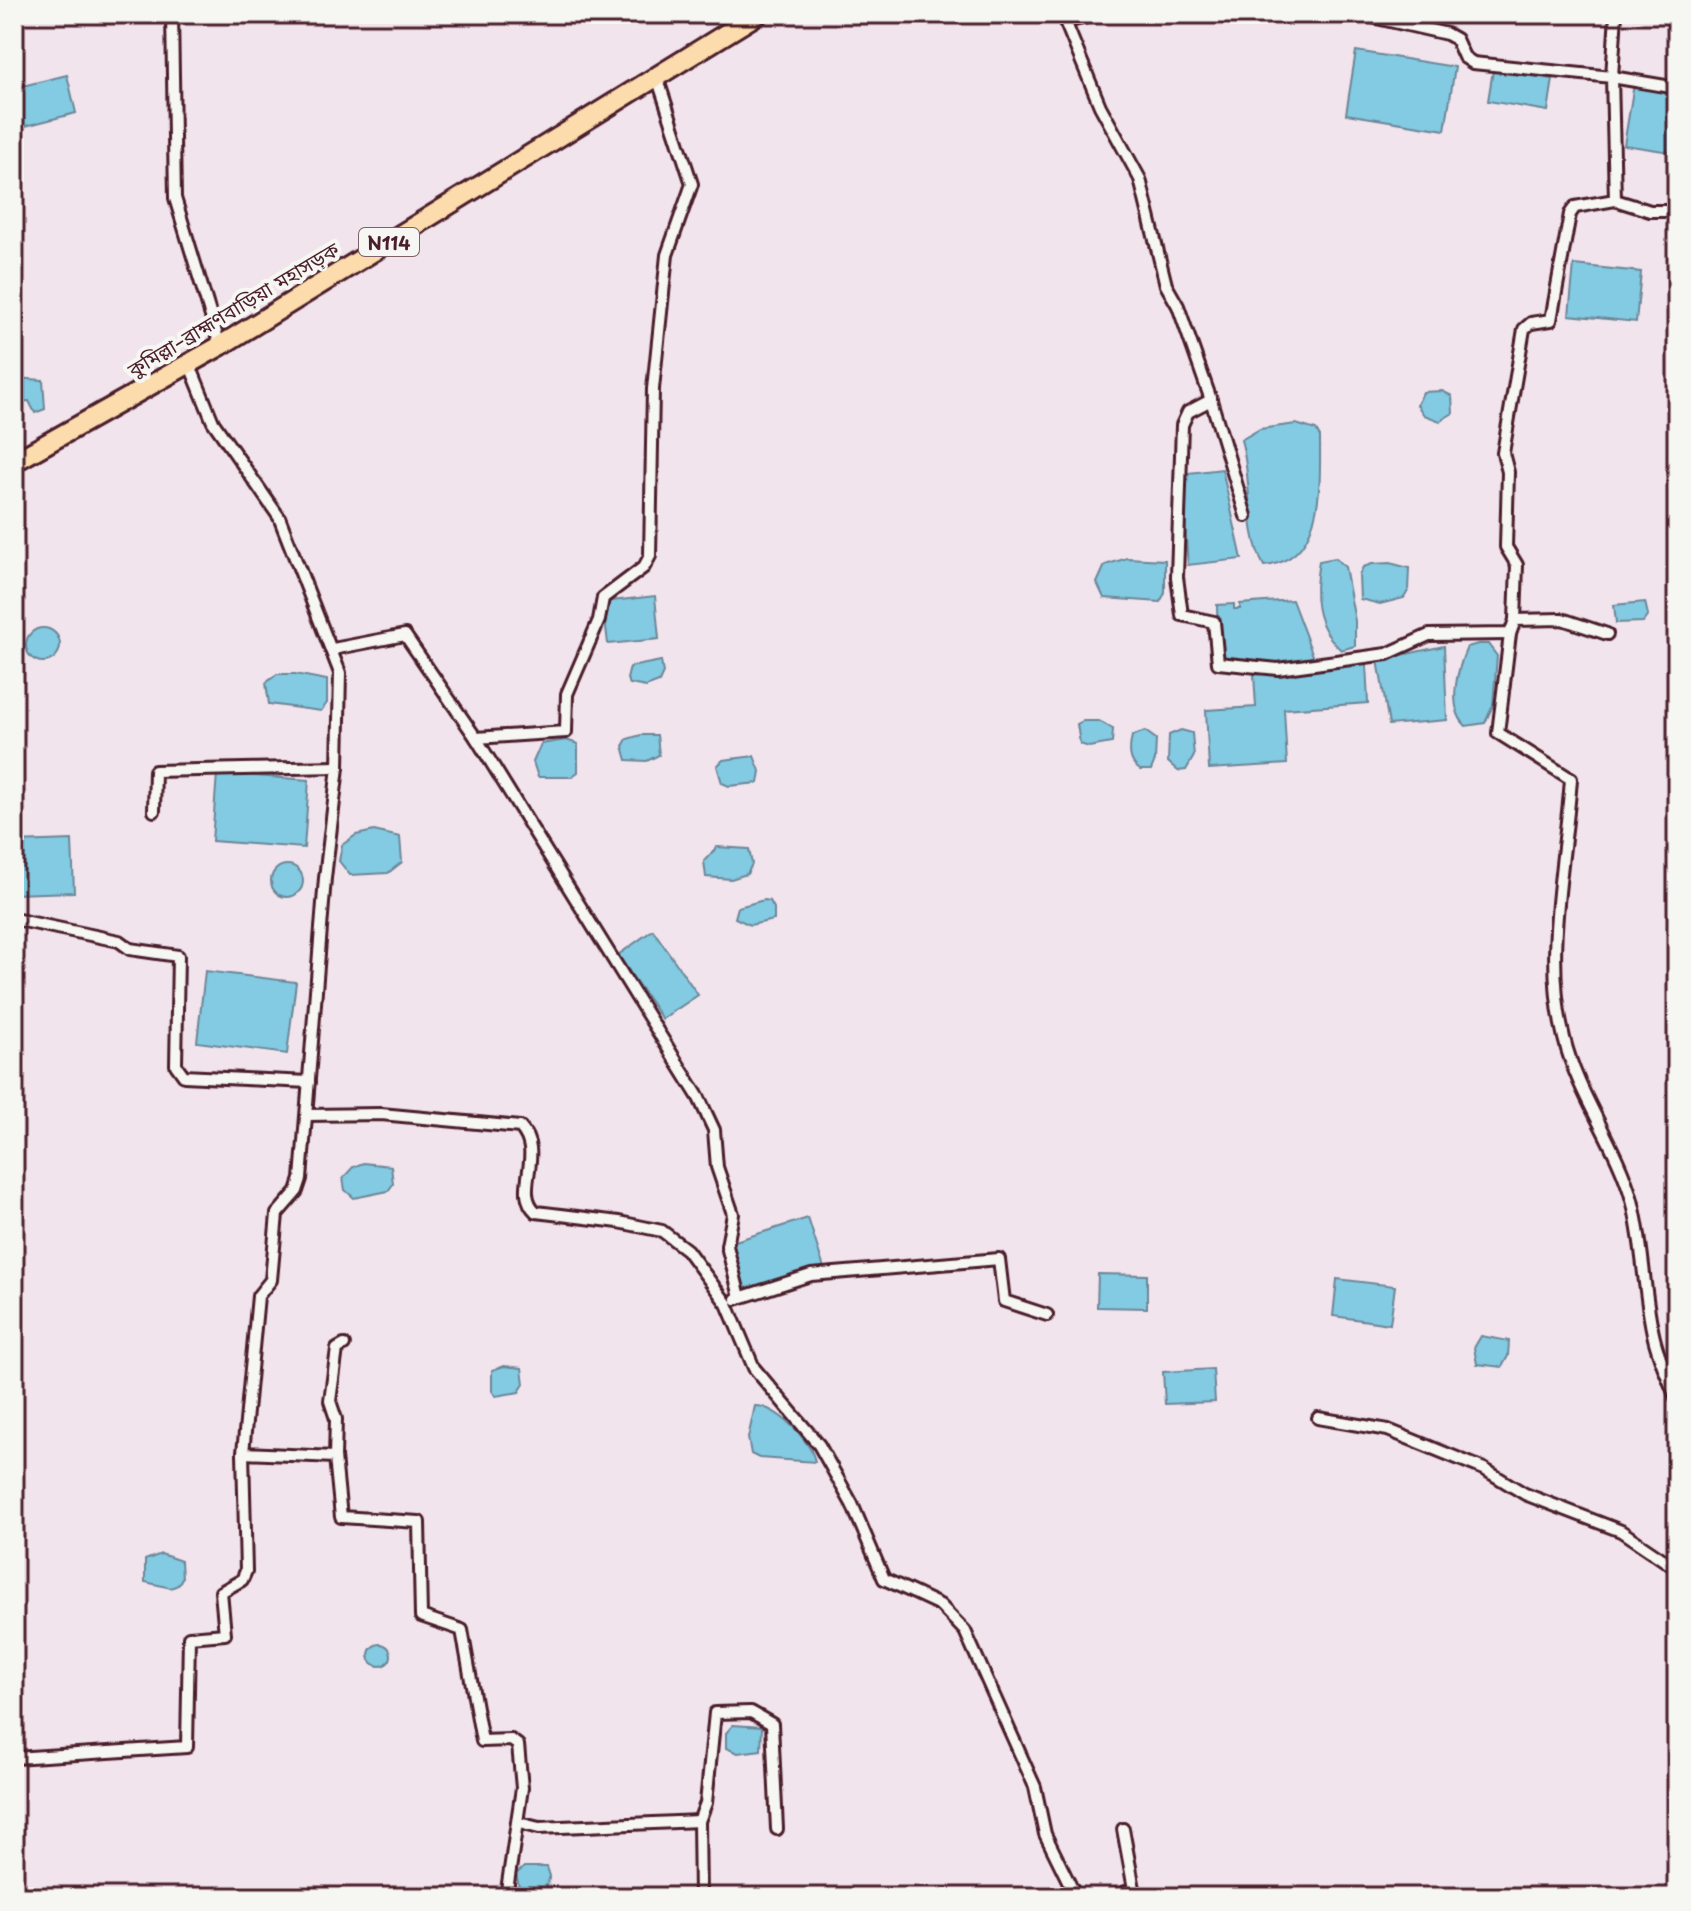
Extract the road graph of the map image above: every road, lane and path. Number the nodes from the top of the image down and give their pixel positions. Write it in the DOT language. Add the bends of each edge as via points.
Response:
graph roads {
  1 [pos="172,14"];
  2 [pos="758,14"];
  3 [pos="1101,14"];
  4 [pos="1359,14"];
  5 [pos="1616,14"];
  6 [pos="1064,18"];
  7 [pos="657,77"];
  8 [pos="1612,77"];
  9 [pos="1677,88"];
  10 [pos="1615,200"];
  11 [pos="1677,211"];
  12 [pos="220,346"];
  13 [pos="189,363"];
  14 [pos="1211,400"];
  15 [pos="14,462"];
  16 [pos="1246,516"];
  17 [pos="1515,620"];
  18 [pos="1510,634"];
  19 [pos="1607,634"];
  20 [pos="333,649"];
  21 [pos="476,738"];
  22 [pos="338,767"];
  23 [pos="154,811"];
  24 [pos="14,919"];
  25 [pos="309,1082"];
  26 [pos="307,1115"];
  27 [pos="740,1297"];
  28 [pos="727,1304"];
  29 [pos="1047,1315"];
  30 [pos="344,1345"];
  31 [pos="1677,1400"];
  32 [pos="1318,1418"];
  33 [pos="243,1453"];
  34 [pos="335,1457"];
  35 [pos="1677,1569"];
  36 [pos="14,1758"];
  37 [pos="699,1821"];
  38 [pos="519,1823"];
  39 [pos="777,1829"];
  40 [pos="1123,1829"];
  41 [pos="506,1897"];
  42 [pos="700,1897"];
  43 [pos="1076,1897"];
  44 [pos="1112,1897"];
  1 -- 12 [label="street" via="175,198"];
  2 -- 7 [label="highway, কুমিল্লা–ব্রাহ্মণবাড়িয়া মহাসড়ক / N114"];
  3 -- 6 [label="street"];
  4 -- 8 [label="street" via="1447,34 1473,63"];
  5 -- 8 [label="street"];
  6 -- 14 [label="street" via="1100,106 1140,179 1166,285"];
  7 -- 12 [label="highway, কুমিল্লা–ব্রাহ্মণবাড়িয়া মহাসড়ক / N114"];
  7 -- 21 [label="street" via="693,177 667,255 653,389 650,556 644,567 603,598 567,694 566,732"];
  8 -- 9 [label="street"];
  8 -- 10 [label="street"];
  10 -- 11 [label="street" via="1650,211"];
  10 -- 17 [label="street" via="1575,207 1570,214 1551,320 1524,329 1503,453 1508,472 1506,547 1517,565"];
  12 -- 13 [label="highway, কুমিল্লা–ব্রাহ্মণবাড়িয়া মহাসড়ক / N114"];
  13 -- 15 [label="highway, কুমিল্লা–ব্রাহ্মণবাড়িয়া মহাসড়ক / N114"];
  13 -- 20 [label="street" via="213,422 279,517"];
  14 -- 16 [label="street"];
  14 -- 18 [label="street" via="1188,412 1182,425 1177,577 1182,615 1214,622 1216,662 1278,669 1387,654 1429,635"];
  17 -- 18 [label="street"];
  17 -- 19 [label="street" via="1562,619"];
  18 -- 31 [label="street" via="1498,733 1571,779 1557,905 1558,1007 1564,1040 1578,1082 1619,1158 1633,1204 1654,1339"];
  20 -- 21 [label="street" via="405,635"];
  20 -- 22 [label="street" via="342,691"];
  21 -- 27 [label="street" via="699,1098 714,1130 717,1167 733,1214 727,1246"];
  22 -- 23 [label="street" via="155,771"];
  22 -- 25 [label="street"];
  24 -- 25 [label="street" via="178,956 176,1065 184,1076"];
  25 -- 26 [label="street"];
  26 -- 28 [label="street" via="381,1114 520,1127 532,1147 527,1195 536,1212 662,1231 687,1250"];
  26 -- 33 [label="street" via="301,1179 277,1214 271,1280 258,1296"];
  27 -- 28 [label="street"];
  27 -- 29 [label="street" via="811,1275 999,1259 1004,1301"];
  28 -- 43 [label="street" via="754,1368 819,1445 884,1579 940,1605 965,1631 1035,1787 1045,1834"];
  30 -- 34 [label="street" via="337,1349 331,1391"];
  32 -- 35 [label="street" via="1388,1430 1484,1469 1525,1494 1621,1531"];
  33 -- 34 [label="street"];
  33 -- 36 [label="street" via="246,1571 242,1580 221,1592 225,1634 189,1637 187,1747"];
  34 -- 38 [label="street" via="341,1517 419,1522 421,1616 462,1630 482,1741 511,1740 518,1745"];
  37 -- 38 [label="street" via="539,1828"];
  37 -- 39 [label="street" via="706,1803 715,1713 751,1712 772,1724"];
  37 -- 42 [label="street"];
  38 -- 41 [label="street"];
  40 -- 44 [label="street" via="1134,1889"];
}
